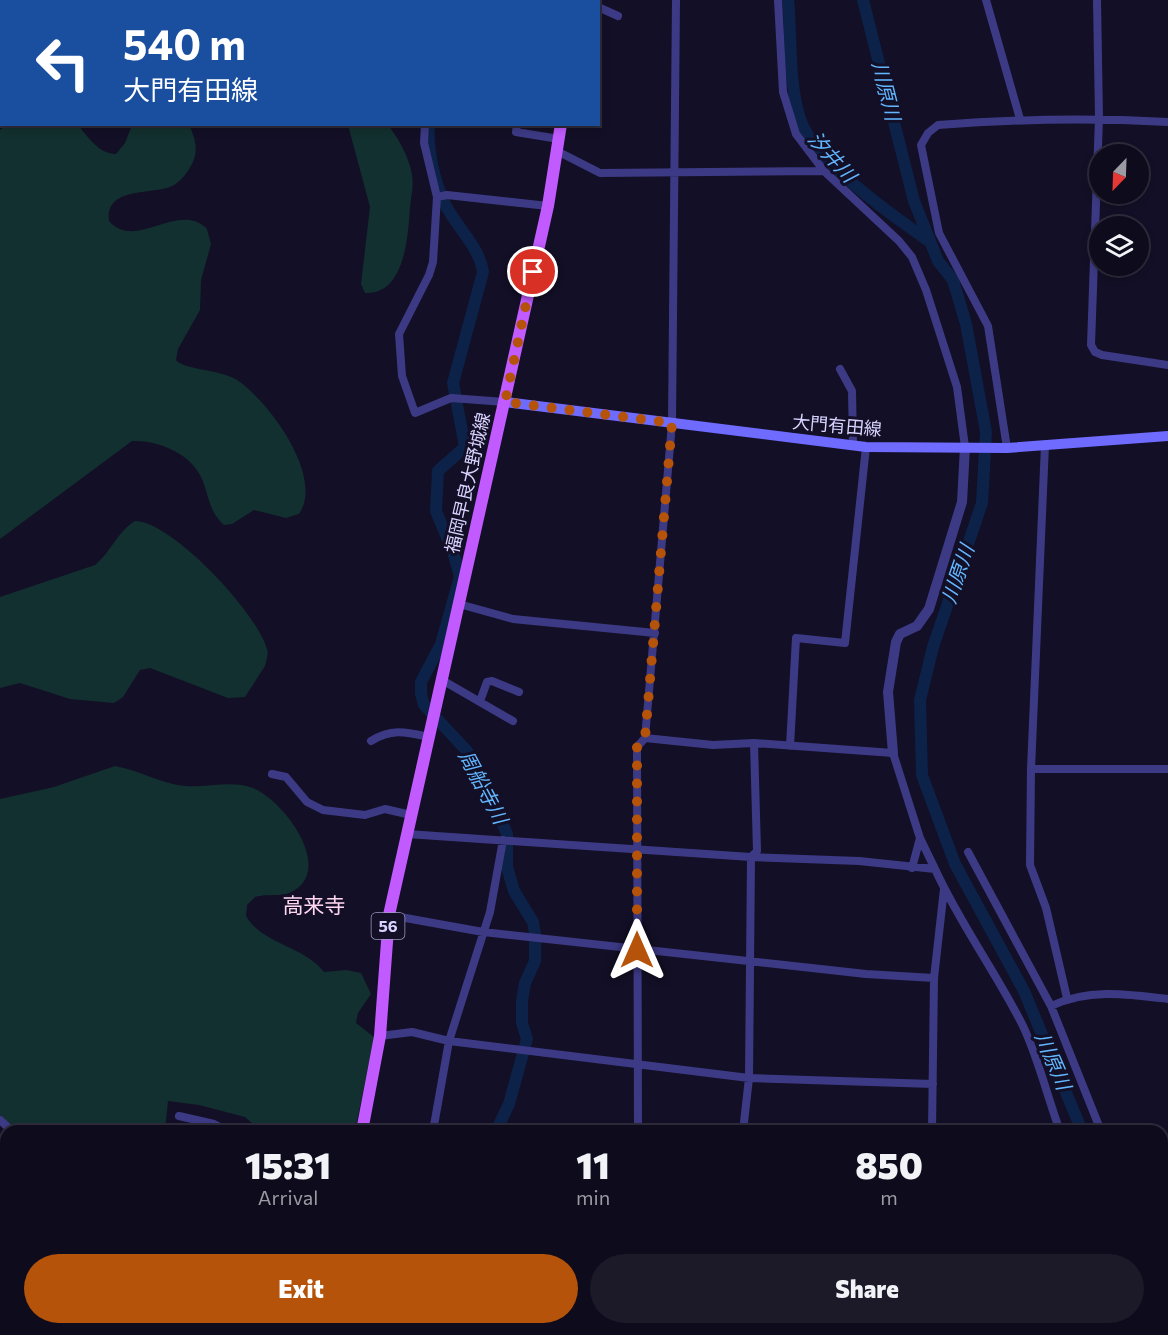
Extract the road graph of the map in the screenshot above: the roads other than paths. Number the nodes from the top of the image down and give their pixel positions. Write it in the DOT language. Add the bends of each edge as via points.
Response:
graph roads {
  1 [pos="676,0"];
  2 [pos="778,0"];
  3 [pos="986,0"];
  4 [pos="1097,0"];
  5 [pos="600,8"];
  6 [pos="618,16"];
  7 [pos="1099,118"];
  8 [pos="1020,119"];
  9 [pos="1168,122"];
  10 [pos="425,126"];
  11 [pos="517,126"];
  12 [pos="561,126"];
  13 [pos="558,145"];
  14 [pos="824,171"];
  15 [pos="674,173"];
  16 [pos="437,197"];
  17 [pos="548,206"];
  18 [pos="1168,365"];
  19 [pos="840,369"];
  20 [pos="505,402"];
  21 [pos="672,423"];
  22 [pos="1168,436"];
  23 [pos="1045,445"];
  24 [pos="853,446"];
  25 [pos="866,447"];
  26 [pos="969,447"];
  27 [pos="1002,447"];
  28 [pos="459,604"];
  29 [pos="655,633"];
  30 [pos="442,680"];
  31 [pos="519,692"];
  32 [pos="480,701"];
  33 [pos="513,721"];
  34 [pos="429,737"];
  35 [pos="645,738"];
  36 [pos="371,741"];
  37 [pos="754,743"];
  38 [pos="790,746"];
  39 [pos="893,753"];
  40 [pos="1031,769"];
  41 [pos="1168,770"];
  42 [pos="272,774"];
  43 [pos="411,814"];
  44 [pos="407,834"];
  45 [pos="920,838"];
  46 [pos="507,840"];
  47 [pos="636,849"];
  48 [pos="968,852"];
  49 [pos="751,857"];
  50 [pos="912,868"];
  51 [pos="935,869"];
  52 [pos="944,889"];
  53 [pos="389,915"];
  54 [pos="483,932"];
  55 [pos="637,950"];
  56 [pos="750,961"];
  57 [pos="934,978"];
  58 [pos="1067,998"];
  59 [pos="1168,999"];
  60 [pos="1051,1006"];
  61 [pos="380,1036"];
  62 [pos="449,1041"];
  63 [pos="638,1065"];
  64 [pos="750,1078"];
  65 [pos="933,1084"];
  66 [pos="179,1116"];
  67 [pos="216,1125"];
  68 [pos="363,1125"];
  69 [pos="434,1125"];
  70 [pos="638,1125"];
  71 [pos="744,1125"];
  72 [pos="932,1125"];
  73 [pos="1058,1125"];
  74 [pos="1099,1125"];
  1 -- 15 [label="street"];
  2 -- 14 [label="street" via="785,103 795,134"];
  3 -- 8 [label="street"];
  4 -- 7 [label="street"];
  5 -- 6 [label="street"];
  7 -- 8 [label="street"];
  7 -- 9 [label="street"];
  7 -- 18 [label="street" via="1092,349 1102,355"];
  8 -- 27 [label="street" via="938,125 921,145 939,233 988,326"];
  10 -- 16 [label="street" via="424,143"];
  11 -- 13 [label="street" via="516,132"];
  12 -- 13 [label="main road, 福岡早良大野城線 / 56"];
  13 -- 15 [label="street" via="600,173"];
  13 -- 17 [label="main road, 福岡早良大野城線 / 56"];
  14 -- 15 [label="street"];
  14 -- 26 [label="street" via="912,257 957,387"];
  15 -- 21 [label="street"];
  16 -- 17 [label="street"];
  16 -- 20 [label="street" via="433,262 399,334 402,376 415,413 456,397"];
  17 -- 20 [label="main road, 福岡早良大野城線 / 56"];
  19 -- 24 [label="street" via="852,391"];
  20 -- 21 [label="main road, 大門有田線"];
  20 -- 28 [label="main road, 福岡早良大野城線 / 56"];
  21 -- 24 [label="main road, 大門有田線"];
  21 -- 29 [label="street"];
  22 -- 23 [label="main road, 大門有田線"];
  23 -- 27 [label="main road, 大門有田線"];
  23 -- 40 [label="street"];
  24 -- 25 [label="main road, 大門有田線"];
  25 -- 26 [label="main road, 大門有田線"];
  25 -- 38 [label="street" via="845,643 796,638"];
  26 -- 27 [label="main road, 大門有田線"];
  26 -- 39 [label="street" via="962,502 929,609 917,626 900,634 896,642 888,692"];
  28 -- 29 [label="street" via="513,619"];
  28 -- 30 [label="main road, 福岡早良大野城線 / 56"];
  29 -- 35 [label="street"];
  30 -- 32 [label="street"];
  30 -- 34 [label="main road, 福岡早良大野城線 / 56"];
  31 -- 32 [label="street" via="487,682"];
  32 -- 33 [label="street"];
  34 -- 36 [label="street" via="399,731 385,732"];
  34 -- 43 [label="main road, 56"];
  35 -- 37 [label="street" via="713,745"];
  35 -- 47 [label="street" via="637,747"];
  37 -- 38 [label="street"];
  37 -- 49 [label="street" via="758,851"];
  38 -- 39 [label="street"];
  39 -- 45 [label="street"];
  40 -- 41 [label="street"];
  40 -- 58 [label="street" via="1030,865 1046,908"];
  42 -- 43 [label="street" via="286,777 307,802 323,810 365,815 385,810"];
  43 -- 44 [label="main road, 56"];
  44 -- 46 [label="street"];
  44 -- 53 [label="main road, 56"];
  45 -- 50 [label="street"];
  45 -- 51 [label="street"];
  46 -- 47 [label="street"];
  46 -- 54 [label="street"];
  47 -- 49 [label="street"];
  47 -- 55 [label="street"];
  48 -- 60 [label="street"];
  49 -- 50 [label="street" via="859,861"];
  49 -- 56 [label="street"];
  50 -- 51 [label="street"];
  51 -- 52 [label="street"];
  52 -- 57 [label="street"];
  52 -- 73 [label="street" via="1035,1052"];
  53 -- 54 [label="street"];
  53 -- 61 [label="main road, 56"];
  54 -- 55 [label="street"];
  54 -- 62 [label="street"];
  55 -- 56 [label="street"];
  55 -- 63 [label="street"];
  56 -- 57 [label="street" via="866,975"];
  56 -- 64 [label="street"];
  57 -- 65 [label="street"];
  58 -- 59 [label="street" via="1104,993"];
  58 -- 60 [label="street"];
  60 -- 74 [label="street"];
  61 -- 62 [label="street" via="412,1032"];
  61 -- 68 [label="main road, 56"];
  62 -- 63 [label="street"];
  62 -- 69 [label="street"];
  63 -- 64 [label="street"];
  63 -- 70 [label="street"];
  64 -- 65 [label="street"];
  64 -- 71 [label="street"];
  65 -- 72 [label="street"];
  66 -- 67 [label="street"];
}
